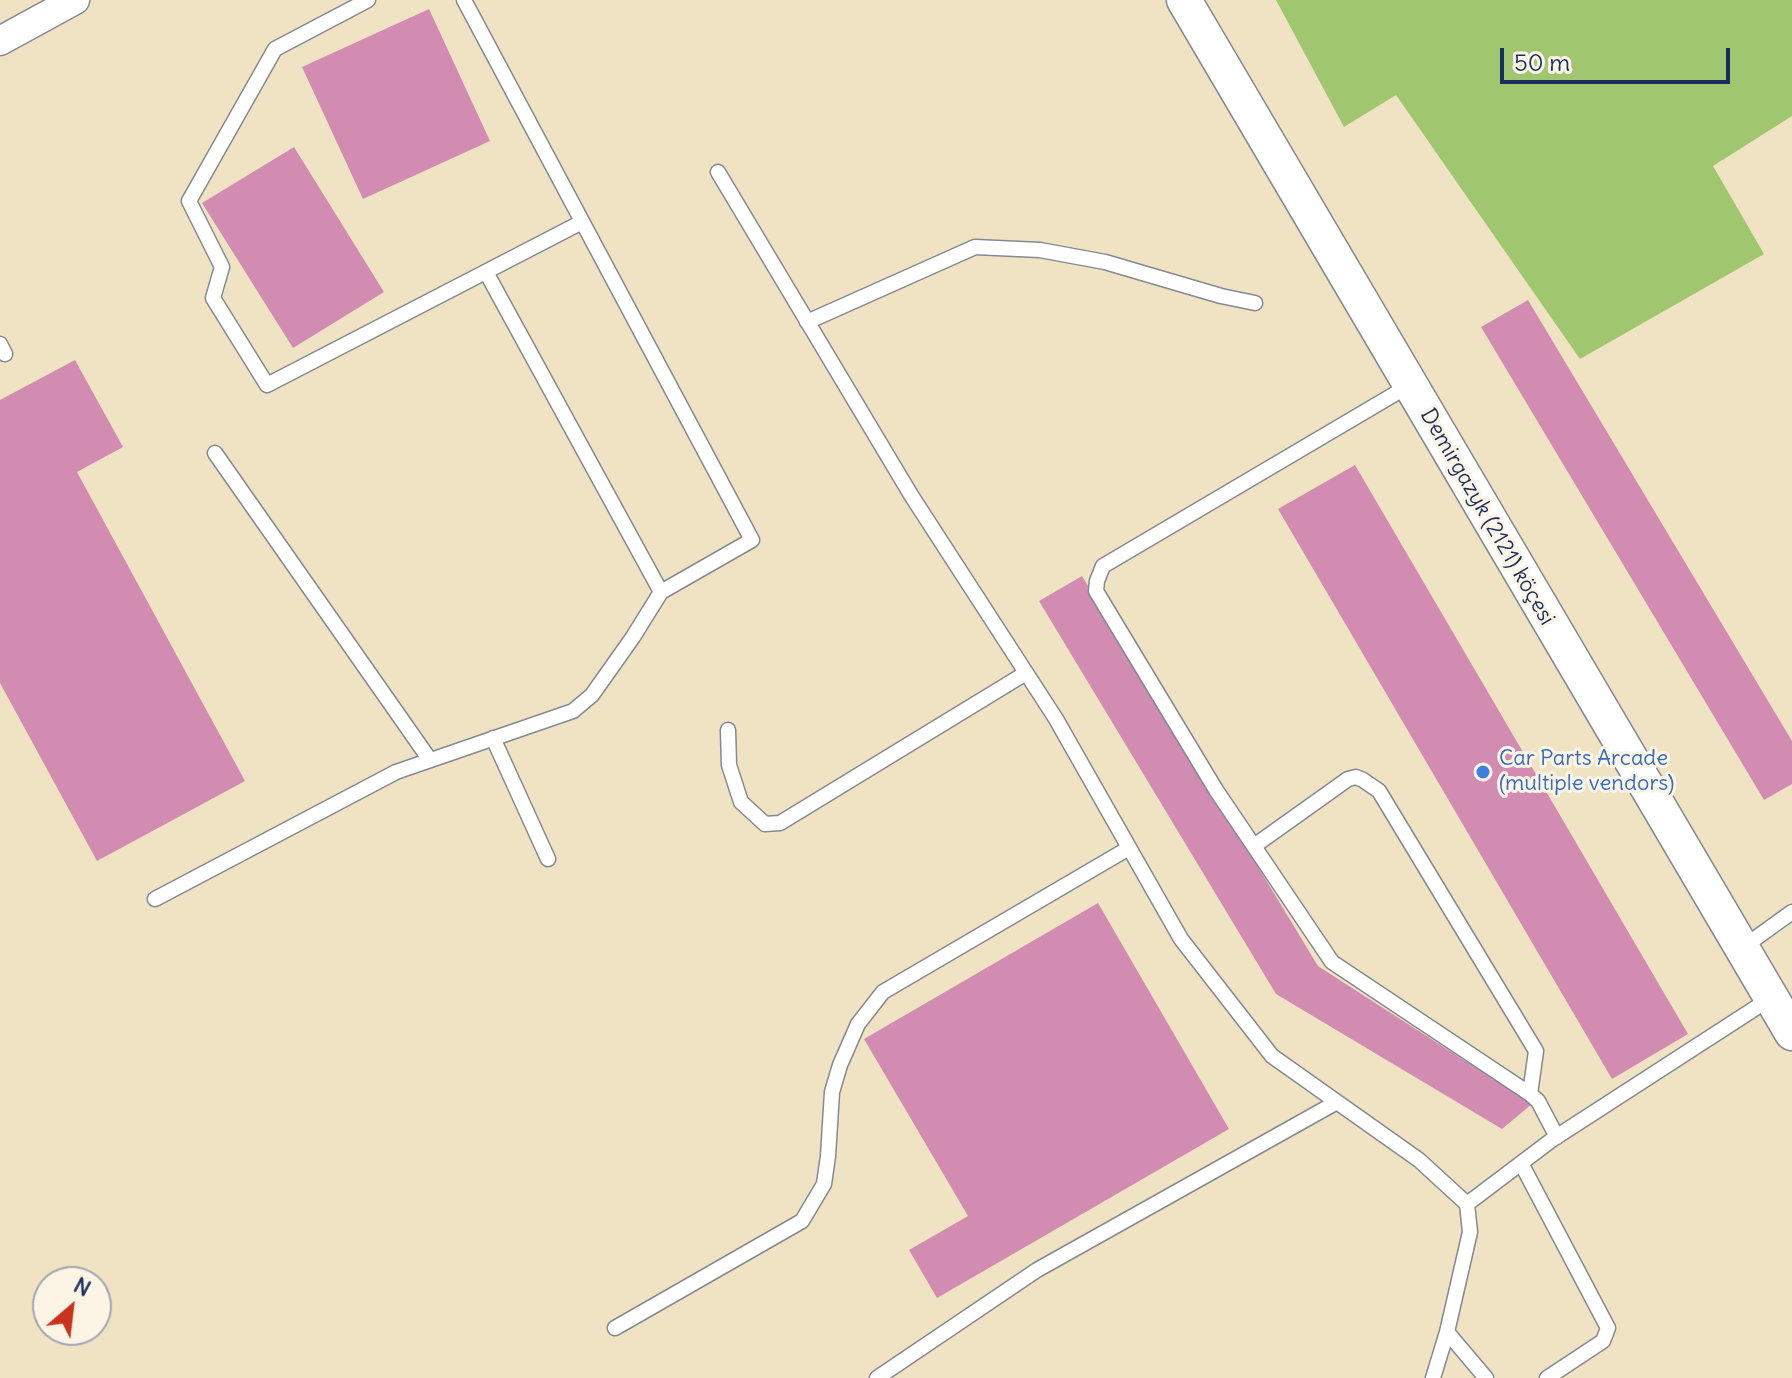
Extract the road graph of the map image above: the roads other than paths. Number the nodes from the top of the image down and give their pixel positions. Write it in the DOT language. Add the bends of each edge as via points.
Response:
graph roads {
  1 [pos="75,0"];
  2 [pos="368,0"];
  3 [pos="464,0"];
  4 [pos="1184,0"];
  5 [pos="0,41"];
  6 [pos="718,172"];
  7 [pos="582,222"];
  8 [pos="486,272"];
  9 [pos="1255,303"];
  10 [pos="807,322"];
  11 [pos="1410,385"];
  12 [pos="215,453"];
  13 [pos="661,592"];
  14 [pos="1026,673"];
  15 [pos="728,730"];
  16 [pos="493,738"];
  17 [pos="430,760"];
  18 [pos="1254,846"];
  19 [pos="1129,848"];
  20 [pos="548,859"];
  21 [pos="155,899"];
  22 [pos="1792,912"];
  23 [pos="1742,948"];
  24 [pos="1771,998"];
  25 [pos="1792,1033"];
  26 [pos="1530,1094"];
  27 [pos="1337,1102"];
  28 [pos="1557,1137"];
  29 [pos="1522,1165"];
  30 [pos="1467,1204"];
  31 [pos="615,1328"];
  32 [pos="1447,1332"];
  33 [pos="877,1378"];
  34 [pos="1433,1378"];
  35 [pos="1486,1378"];
  36 [pos="1547,1378"];
  1 -- 5 [label="street"];
  2 -- 8 [label="lane" via="275,49 189,201 222,267 213,298 267,385"];
  3 -- 7 [label="lane"];
  4 -- 11 [label="street, Demirgazyk (2121) köçesi"];
  6 -- 10 [label="lane"];
  7 -- 8 [label="lane"];
  7 -- 13 [label="lane" via="752,540"];
  8 -- 13 [label="lane"];
  9 -- 10 [label="lane" via="1105,262 1040,250 975,247"];
  10 -- 14 [label="lane"];
  11 -- 18 [label="lane" via="1099,572 1096,591"];
  11 -- 23 [label="street, Demirgazyk (2121) köçesi"];
  12 -- 17 [label="lane"];
  13 -- 16 [label="lane" via="592,695 573,711"];
  14 -- 15 [label="lane" via="780,823 765,824 741,802 729,765"];
  14 -- 19 [label="lane"];
  16 -- 17 [label="lane"];
  16 -- 20 [label="lane"];
  17 -- 21 [label="lane" via="396,772"];
  18 -- 26 [label="lane" via="1332,962"];
  18 -- 26 [label="lane" via="1348,779 1363,780 1379,791 1536,1051"];
  19 -- 27 [label="lane" via="1181,939 1272,1056"];
  19 -- 31 [label="lane" via="883,992 858,1024 840,1065 832,1092 824,1184 802,1221"];
  22 -- 23 [label="lane"];
  23 -- 24 [label="street, Demirgazyk (2121) köçesi"];
  24 -- 25 [label="street, Demirgazyk (2121) köçesi"];
  24 -- 28 [label="lane"];
  26 -- 28 [label="lane"];
  27 -- 30 [label="lane" via="1419,1160"];
  27 -- 33 [label="lane" via="1037,1270"];
  28 -- 29 [label="lane"];
  29 -- 30 [label="lane"];
  29 -- 36 [label="lane" via="1608,1328 1603,1341"];
  30 -- 32 [label="lane" via="1470,1232"];
  32 -- 34 [label="lane"];
  32 -- 35 [label="lane"];
}
